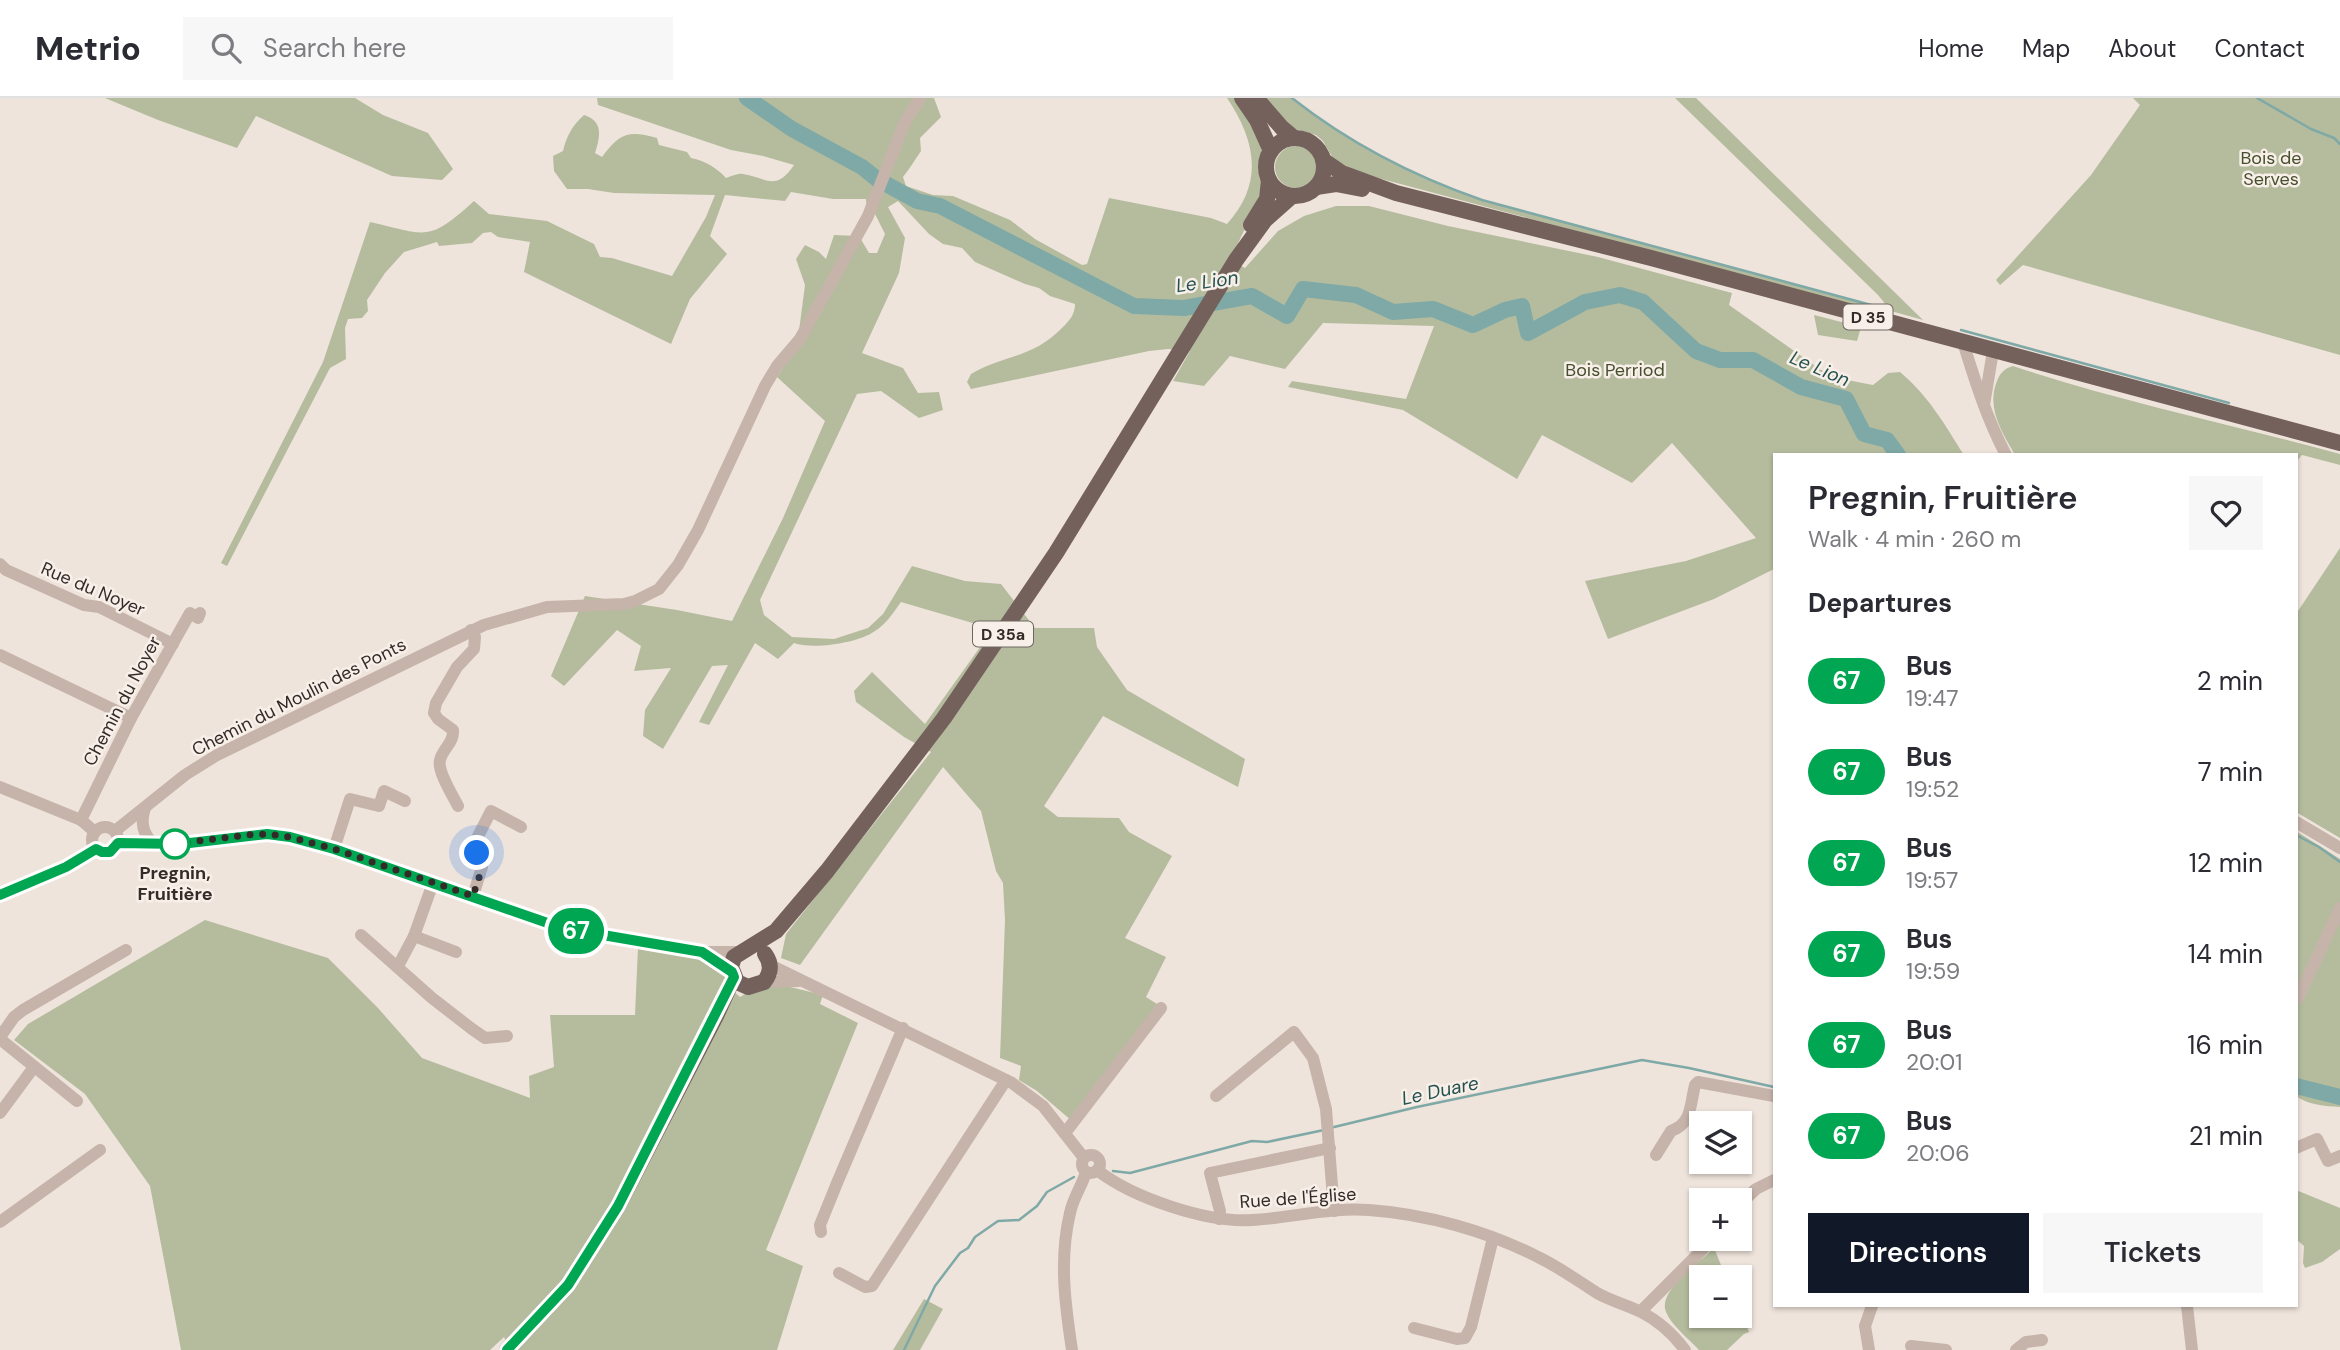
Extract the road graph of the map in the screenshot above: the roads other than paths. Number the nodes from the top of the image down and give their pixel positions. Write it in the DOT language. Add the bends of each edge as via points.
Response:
graph roads {
  1 [pos="920,98"];
  2 [pos="1242,98"];
  3 [pos="1256,98"];
  4 [pos="1294,138"];
  5 [pos="1272,151"];
  6 [pos="1323,160"];
  7 [pos="1269,180"];
  8 [pos="1316,187"];
  9 [pos="1396,193"];
  10 [pos="1292,196"];
  11 [pos="1236,260"];
  12 [pos="1963,342"];
  13 [pos="1993,351"];
  14 [pos="1984,406"];
  15 [pos="2340,443"];
  16 [pos="2005,453"];
  17 [pos="0,564"];
  18 [pos="200,612"];
  19 [pos="471,629"];
  20 [pos="173,644"];
  21 [pos="0,654"];
  22 [pos="131,718"];
  23 [pos="0,787"];
  24 [pos="405,801"];
  25 [pos="458,806"];
  26 [pos="145,808"];
  27 [pos="81,820"];
  28 [pos="2298,823"];
  29 [pos="522,827"];
  30 [pos="95,832"];
  31 [pos="116,837"];
  32 [pos="154,845"];
  33 [pos="2340,848"];
  34 [pos="96,849"];
  35 [pos="334,849"];
  36 [pos="433,883"];
  37 [pos="0,895"];
  38 [pos="473,896"];
  39 [pos="2340,908"];
  40 [pos="361,935"];
  41 [pos="414,936"];
  42 [pos="126,950"];
  43 [pos="456,952"];
  44 [pos="702,952"];
  45 [pos="756,955"];
  46 [pos="397,967"];
  47 [pos="743,980"];
  48 [pos="801,981"];
  49 [pos="2298,998"];
  50 [pos="1161,1008"];
  51 [pos="903,1028"];
  52 [pos="507,1036"];
  53 [pos="0,1038"];
  54 [pos="34,1068"];
  55 [pos="1006,1080"];
  56 [pos="1216,1096"];
  57 [pos="1773,1096"];
  58 [pos="78,1101"];
  59 [pos="0,1113"];
  60 [pos="1065,1133"];
  61 [pos="1330,1142"];
  62 [pos="2298,1147"];
  63 [pos="100,1150"];
  64 [pos="1656,1155"];
  65 [pos="2340,1156"];
  66 [pos="1089,1167"];
  67 [pos="1773,1180"];
  68 [pos="1752,1193"];
  69 [pos="0,1203"];
  70 [pos="1334,1210"];
  71 [pos="4,1219"];
  72 [pos="1219,1219"];
  73 [pos="821,1233"];
  74 [pos="1493,1238"];
  75 [pos="1700,1251"];
  76 [pos="839,1273"];
  77 [pos="1656,1297"];
  78 [pos="1871,1307"];
  79 [pos="2187,1307"];
  80 [pos="1641,1311"];
  81 [pos="1653,1318"];
  82 [pos="1414,1328"];
  83 [pos="2042,1340"];
  84 [pos="1912,1346"];
  85 [pos="507,1350"];
  86 [pos="1072,1350"];
  87 [pos="1685,1350"];
  88 [pos="1869,1350"];
  89 [pos="1946,1350"];
  90 [pos="2016,1350"];
  91 [pos="2192,1350"];
  1 -- 19 [label="street, Chemin du Moulin des Ponts" via="905,122 868,216 800,339 765,386 698,530 666,582 635,601 530,610"];
  2 -- 5 [label="main road"];
  3 -- 4 [label="main road"];
  4 -- 5 [label="main road"];
  4 -- 6 [label="main road" via="1310,143"];
  5 -- 7 [label="main road" via="1266,168"];
  6 -- 8 [label="main road" via="1324,172"];
  6 -- 9 [label="main road, D 35" via="1342,173"];
  7 -- 10 [label="main road"];
  7 -- 11 [label="main road, D 35a" via="1267,199"];
  8 -- 9 [label="main road, D 35" via="1336,184"];
  8 -- 10 [label="main road"];
  9 -- 12 [label="main road, D 35"];
  10 -- 11 [label="main road, D 35a" via="1265,220"];
  11 -- 45 [label="main road, D 35a" via="1056,553 944,718 836,860"];
  12 -- 13 [label="main road, D 35"];
  12 -- 14 [label="street"];
  13 -- 14 [label="street"];
  13 -- 15 [label="main road, D 35"];
  14 -- 16 [label="street"];
  17 -- 20 [label="street, Rue du Noyer"];
  18 -- 20 [label="street, Chemin du Noyer" via="198,618 190,613"];
  19 -- 25 [label="street" via="474,649 457,667 434,713 453,730 454,738 439,767"];
  19 -- 26 [label="street, Chemin du Moulin des Ponts" via="217,755"];
  20 -- 22 [label="street, Chemin du Noyer"];
  21 -- 22 [label="street"];
  22 -- 27 [label="street, Chemin du Noyer"];
  23 -- 27 [label="street"];
  24 -- 35 [label="street" via="384,791 379,806 350,799"];
  26 -- 31 [label="street, Chemin du Moulin des Ponts"];
  26 -- 32 [label="street" via="143,828"];
  27 -- 30 [label="street"];
  28 -- 33 [label="street"];
  29 -- 38 [label="street" via="491,811 474,844 482,867"];
  30 -- 31 [label="street" via="105,827"];
  30 -- 34 [label="street"];
  31 -- 32 [label="street, Rue de l'Église"];
  31 -- 34 [label="street" via="110,852"];
  32 -- 35 [label="street, Rue de l'Église" via="267,834"];
  34 -- 37 [label="street"];
  35 -- 36 [label="street, Rue de l'Église"];
  36 -- 38 [label="street, Rue de l'Église"];
  36 -- 41 [label="street"];
  38 -- 44 [label="street, Rue de l'Église" via="562,928"];
  39 -- 49 [label="street"];
  40 -- 46 [label="street"];
  41 -- 43 [label="street"];
  41 -- 46 [label="street"];
  42 -- 53 [label="street" via="23,1010"];
  44 -- 45 [label="street, Rue de l'Église"];
  44 -- 47 [label="street, Rue de l'Église"];
  45 -- 47 [label="main road" via="732,963"];
  45 -- 47 [label="main road" via="770,971"];
  45 -- 48 [label="street, Rue de l'Église"];
  46 -- 52 [label="street" via="485,1038"];
  47 -- 48 [label="street, Rue de l'Église"];
  47 -- 85 [label="main road" via="717,1014 600,1236 568,1285"];
  48 -- 51 [label="street, Rue de l'Église"];
  50 -- 60 [label="street"];
  51 -- 55 [label="street, Rue de l'Église"];
  51 -- 73 [label="street" via="836,1183"];
  53 -- 54 [label="street"];
  54 -- 58 [label="street"];
  54 -- 59 [label="street"];
  55 -- 60 [label="street, Rue de l'Église" via="1043,1106"];
  55 -- 76 [label="street" via="872,1286"];
  56 -- 61 [label="street" via="1294,1032 1313,1058"];
  57 -- 64 [label="street" via="1698,1082 1686,1121 1671,1131"];
  60 -- 66 [label="street, Rue de l'Église"];
  61 -- 70 [label="street"];
  61 -- 72 [label="street" via="1210,1172"];
  62 -- 65 [label="street" via="2317,1139 2328,1161"];
  63 -- 71 [label="street"];
  66 -- 72 [label="street, Rue de l'Église" via="1140,1194"];
  66 -- 86 [label="street" via="1069,1214 1064,1254 1063,1294"];
  67 -- 68 [label="street"];
  69 -- 71 [label="street"];
  70 -- 72 [label="street, Rue de l'Église" via="1253,1220"];
  70 -- 74 [label="street, Rue de l'Église" via="1401,1214"];
  74 -- 80 [label="street, Rue de l'Église"];
  74 -- 82 [label="street" via="1465,1338"];
  75 -- 77 [label="street"];
  77 -- 80 [label="street"];
  77 -- 81 [label="street"];
  78 -- 88 [label="street" via="1865,1326"];
  79 -- 91 [label="street"];
  80 -- 81 [label="street, Rue de l'Église"];
  81 -- 87 [label="street, Rue de l'Église"];
  83 -- 90 [label="street" via="2026,1342"];
  84 -- 89 [label="street"];
}
